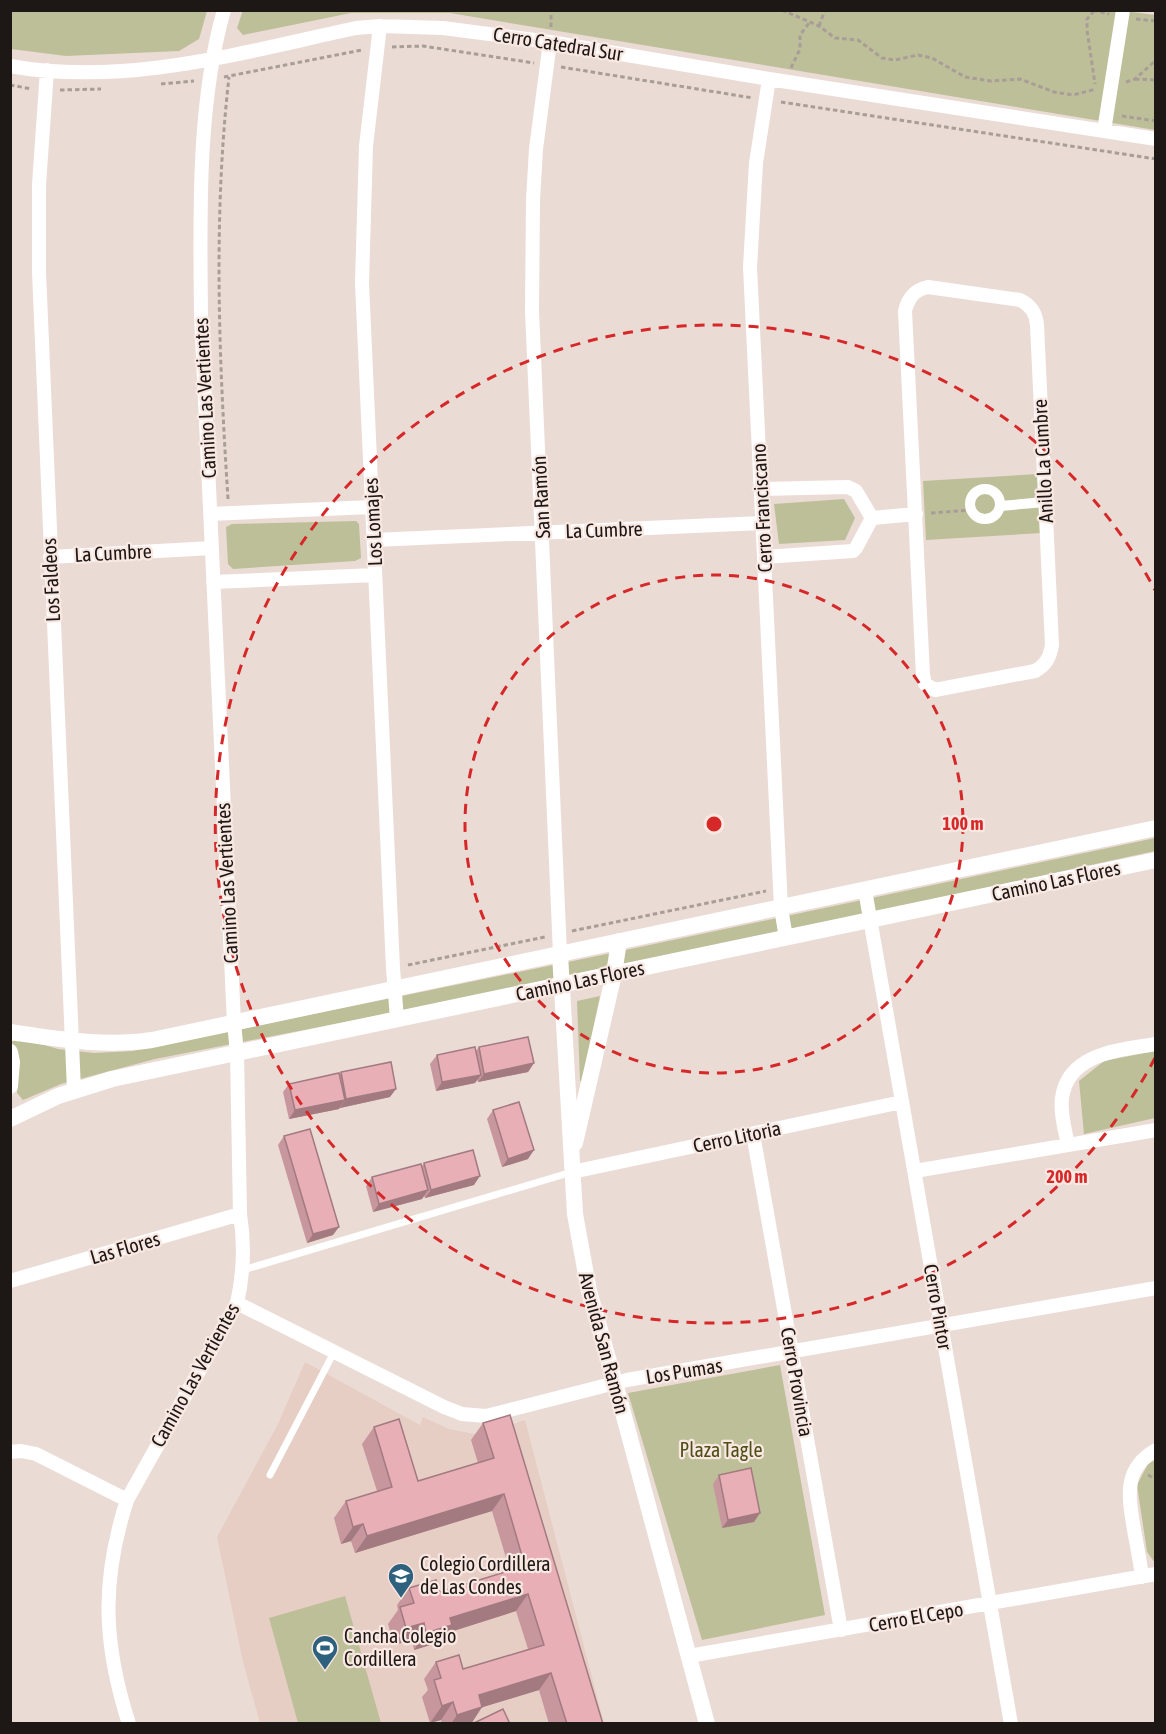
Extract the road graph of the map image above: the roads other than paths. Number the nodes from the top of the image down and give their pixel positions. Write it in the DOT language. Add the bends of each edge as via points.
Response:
graph roads {
  1 [pos="224,10"];
  2 [pos="1123,10"];
  3 [pos="380,26"];
  4 [pos="550,42"];
  5 [pos="212,60"];
  6 [pos="10,66"];
  7 [pos="47,70"];
  8 [pos="769,79"];
  9 [pos="1104,131"];
  10 [pos="1155,139"];
  11 [pos="761,489"];
  12 [pos="1045,502"];
  13 [pos="1000,506"];
  14 [pos="372,507"];
  15 [pos="210,514"];
  16 [pos="916,514"];
  17 [pos="872,518"];
  18 [pos="762,524"];
  19 [pos="542,533"];
  20 [pos="374,540"];
  21 [pos="212,548"];
  22 [pos="50,556"];
  23 [pos="764,557"];
  24 [pos="375,574"];
  25 [pos="213,582"];
  26 [pos="1155,828"];
  27 [pos="1155,860"];
  28 [pos="864,890"];
  29 [pos="781,908"];
  30 [pos="870,920"];
  31 [pos="786,938"];
  32 [pos="618,941"];
  33 [pos="560,954"];
  34 [pos="614,974"];
  35 [pos="562,985"];
  36 [pos="394,990"];
  37 [pos="397,1019"];
  38 [pos="234,1023"];
  39 [pos="10,1032"];
  40 [pos="72,1041"];
  41 [pos="1155,1044"];
  42 [pos="10,1052"];
  43 [pos="237,1053"];
  44 [pos="10,1086"];
  45 [pos="74,1090"];
  46 [pos="902,1102"];
  47 [pos="10,1119"];
  48 [pos="1155,1130"];
  49 [pos="753,1134"];
  50 [pos="1068,1145"];
  51 [pos="571,1165"];
  52 [pos="915,1171"];
  53 [pos="240,1214"];
  54 [pos="243,1270"];
  55 [pos="10,1281"];
  56 [pos="1155,1288"];
  57 [pos="237,1303"];
  58 [pos="942,1326"];
  59 [pos="334,1352"];
  60 [pos="792,1353"];
  61 [pos="615,1383"];
  62 [pos="1155,1450"];
  63 [pos="10,1452"];
  64 [pos="270,1475"];
  65 [pos="127,1500"];
  66 [pos="1149,1576"];
  67 [pos="990,1604"];
  68 [pos="841,1630"];
  69 [pos="689,1656"];
  70 [pos="129,1724"];
  71 [pos="707,1724"];
  72 [pos="1011,1724"];
  1 -- 5 [label="street, Camino Las Vertientes"];
  2 -- 9 [label="street"];
  3 -- 4 [label="street, Cerro Catedral Sur" via="443,28"];
  3 -- 5 [label="street, Cerro Catedral Sur"];
  3 -- 14 [label="street, Los Lomajes" via="366,146 362,237"];
  4 -- 8 [label="street, Cerro Catedral Sur"];
  4 -- 19 [label="street, San Ramón" via="536,149 532,250"];
  5 -- 7 [label="street, Cerro Catedral Sur" via="120,70"];
  5 -- 15 [label="street, Camino Las Vertientes" via="200,260"];
  6 -- 7 [label="street, Cerro Catedral Sur"];
  7 -- 22 [label="street, Los Faldeos" via="39,185 39,272"];
  8 -- 9 [label="street, Cerro Catedral Sur"];
  8 -- 11 [label="street, Cerro Franciscano" via="756,163 750,267"];
  9 -- 10 [label="street, Cerro Catedral Sur"];
  11 -- 17 [label="street" via="848,487 856,491"];
  11 -- 18 [label="street, Cerro Franciscano"];
  12 -- 13 [label="street"];
  12 -- 16 [label="street, Anillo La Cumbre" via="1052,645 1049,658 1035,671 939,690 928,687 923,675"];
  12 -- 16 [label="street, Anillo La Cumbre" via="1035,312 1020,300 928,287 910,297 905,311"];
  13 -- 13 [label="street" via="995,515 985,519 976,516 971,510 971,496 982,489 993,490"];
  14 -- 15 [label="street"];
  14 -- 20 [label="street, Los Lomajes"];
  15 -- 21 [label="street, Camino Las Vertientes"];
  16 -- 17 [label="street"];
  17 -- 23 [label="street" via="853,551"];
  18 -- 19 [label="street, La Cumbre"];
  18 -- 23 [label="street, Cerro Franciscano"];
  19 -- 20 [label="street, La Cumbre"];
  19 -- 33 [label="street, San Ramón"];
  20 -- 24 [label="street, Los Lomajes"];
  21 -- 22 [label="street, La Cumbre"];
  21 -- 25 [label="street, Camino Las Vertientes"];
  22 -- 40 [label="street, Los Faldeos"];
  23 -- 29 [label="street, Cerro Franciscano"];
  24 -- 25 [label="street"];
  24 -- 36 [label="street, Los Lomajes"];
  25 -- 38 [label="street, Camino Las Vertientes"];
  26 -- 28 [label="street, Camino Las Flores"];
  27 -- 30 [label="street, Camino Las Flores"];
  28 -- 29 [label="street, Camino Las Flores"];
  28 -- 30 [label="street, Cerro Pintor"];
  29 -- 31 [label="street, Cerro Franciscano"];
  29 -- 32 [label="street, Camino Las Flores"];
  30 -- 31 [label="street, Camino Las Flores"];
  30 -- 46 [label="street, Cerro Pintor"];
  31 -- 34 [label="street, Camino Las Flores"];
  32 -- 33 [label="street, Camino Las Flores"];
  32 -- 34 [label="street"];
  33 -- 35 [label="street, Avenida San Ramón"];
  33 -- 36 [label="street, Camino Las Flores"];
  34 -- 35 [label="street, Camino Las Flores"];
  34 -- 51 [label="street"];
  35 -- 37 [label="street, Camino Las Flores"];
  35 -- 51 [label="street, Avenida San Ramón"];
  36 -- 37 [label="street, Los Lomajes"];
  36 -- 38 [label="street, Camino Las Flores"];
  37 -- 43 [label="street, Camino Las Flores"];
  38 -- 40 [label="street, Camino Las Flores" via="134,1043"];
  38 -- 43 [label="street, Camino Las Vertientes"];
  39 -- 40 [label="street, Camino Las Flores"];
  40 -- 45 [label="street, Los Faldeos"];
  41 -- 50 [label="street" via="1103,1054 1076,1071 1063,1097"];
  42 -- 44 [label="street"];
  43 -- 45 [label="street, Camino Las Flores"];
  43 -- 53 [label="street, Camino Las Vertientes"];
  45 -- 47 [label="street, Camino Las Flores"];
  46 -- 49 [label="street, Cerro Litoria"];
  46 -- 52 [label="street, Cerro Pintor"];
  48 -- 50 [label="street"];
  49 -- 51 [label="street, Cerro Litoria"];
  49 -- 60 [label="street, Cerro Provincia"];
  50 -- 52 [label="street"];
  51 -- 54 [label="lane"];
  51 -- 61 [label="street, Avenida San Ramón" via="582,1263"];
  52 -- 58 [label="street, Cerro Pintor"];
  53 -- 54 [label="street, Camino Las Vertientes"];
  53 -- 55 [label="street, Las Flores"];
  54 -- 57 [label="street, Camino Las Vertientes"];
  56 -- 58 [label="street, Los Pumas"];
  57 -- 59 [label="street, Los Pumas"];
  57 -- 65 [label="street, Camino Las Vertientes"];
  58 -- 60 [label="street, Los Pumas"];
  58 -- 67 [label="street, Cerro Pintor"];
  59 -- 61 [label="street, Los Pumas" via="444,1407 472,1416 499,1414"];
  59 -- 64 [label="lane"];
  60 -- 61 [label="street, Los Pumas"];
  60 -- 68 [label="street, Cerro Provincia"];
  61 -- 69 [label="street, Avenida San Ramón"];
  62 -- 66 [label="street, Cerro El Cepo" via="1136,1468 1129,1493"];
  63 -- 65 [label="street" via="36,1454"];
  65 -- 70 [label="street, Camino Las Vertientes" via="112,1552 107,1605 117,1689"];
  66 -- 67 [label="street, Cerro El Cepo"];
  67 -- 68 [label="street, Cerro El Cepo"];
  67 -- 72 [label="street, Cerro Pintor"];
  68 -- 69 [label="street, Cerro El Cepo"];
  69 -- 71 [label="street, Avenida San Ramón"];
}
